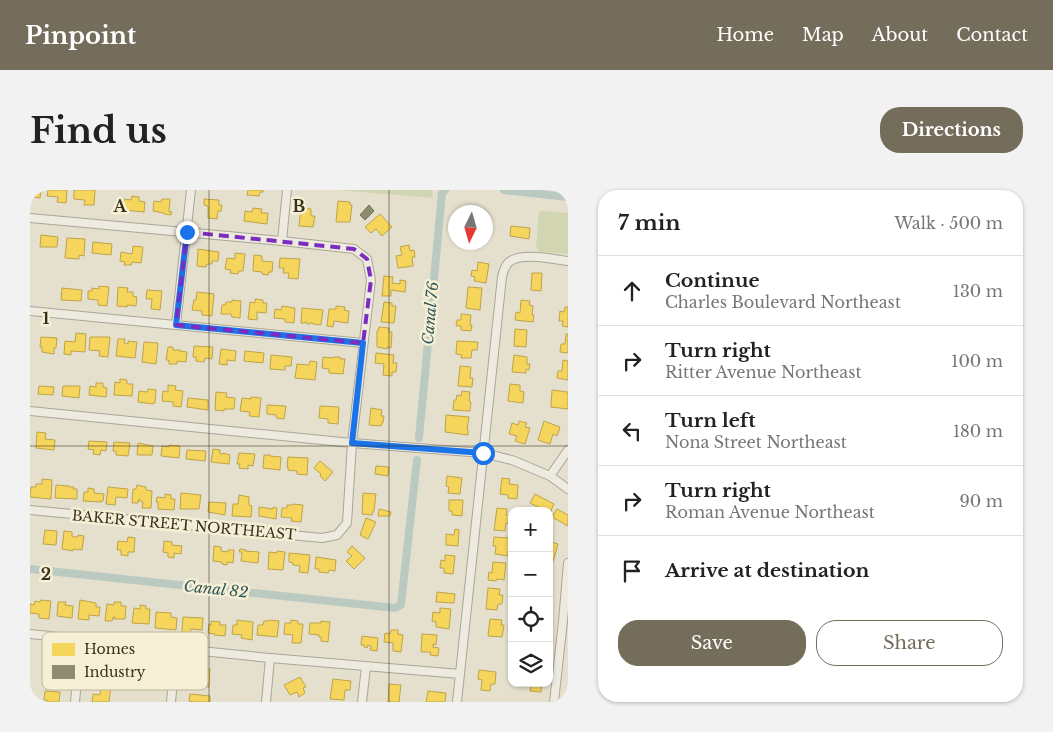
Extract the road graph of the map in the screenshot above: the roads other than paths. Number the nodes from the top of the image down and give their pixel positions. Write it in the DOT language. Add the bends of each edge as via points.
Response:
graph roads {
  1 [pos="191,190"];
  2 [pos="287,190"];
  3 [pos="30,218"];
  4 [pos="187,232"];
  5 [pos="282,241"];
  6 [pos="568,261"];
  7 [pos="30,311"];
  8 [pos="176,325"];
  9 [pos="363,343"];
  10 [pos="30,411"];
  11 [pos="352,443"];
  12 [pos="568,450"];
  13 [pos="483,453"];
  14 [pos="550,476"];
  15 [pos="568,489"];
  16 [pos="30,510"];
  17 [pos="568,564"];
  18 [pos="566,621"];
  19 [pos="208,652"];
  20 [pos="270,658"];
  21 [pos="366,667"];
  22 [pos="460,674"];
  23 [pos="266,702"];
  24 [pos="362,702"];
  25 [pos="457,702"];
  26 [pos="554,702"];
  1 -- 4 [label="street"];
  2 -- 5 [label="street"];
  3 -- 4 [label="street"];
  4 -- 5 [label="street"];
  4 -- 8 [label="street"];
  5 -- 9 [label="street" via="354,249 367,260 371,280"];
  6 -- 13 [label="street" via="520,257 508,263 504,270"];
  7 -- 8 [label="street"];
  8 -- 9 [label="street"];
  9 -- 11 [label="street"];
  10 -- 11 [label="street"];
  11 -- 13 [label="street"];
  11 -- 16 [label="street, BAKER STREET NORTHEAST" via="347,523 337,535 322,538"];
  12 -- 14 [label="street"];
  13 -- 14 [label="street" via="512,460"];
  13 -- 22 [label="street"];
  14 -- 15 [label="street"];
  17 -- 18 [label="street"];
  18 -- 26 [label="street"];
  19 -- 20 [label="street"];
  20 -- 21 [label="street"];
  20 -- 23 [label="street"];
  21 -- 22 [label="street"];
  21 -- 24 [label="street"];
  22 -- 25 [label="street"];
}
